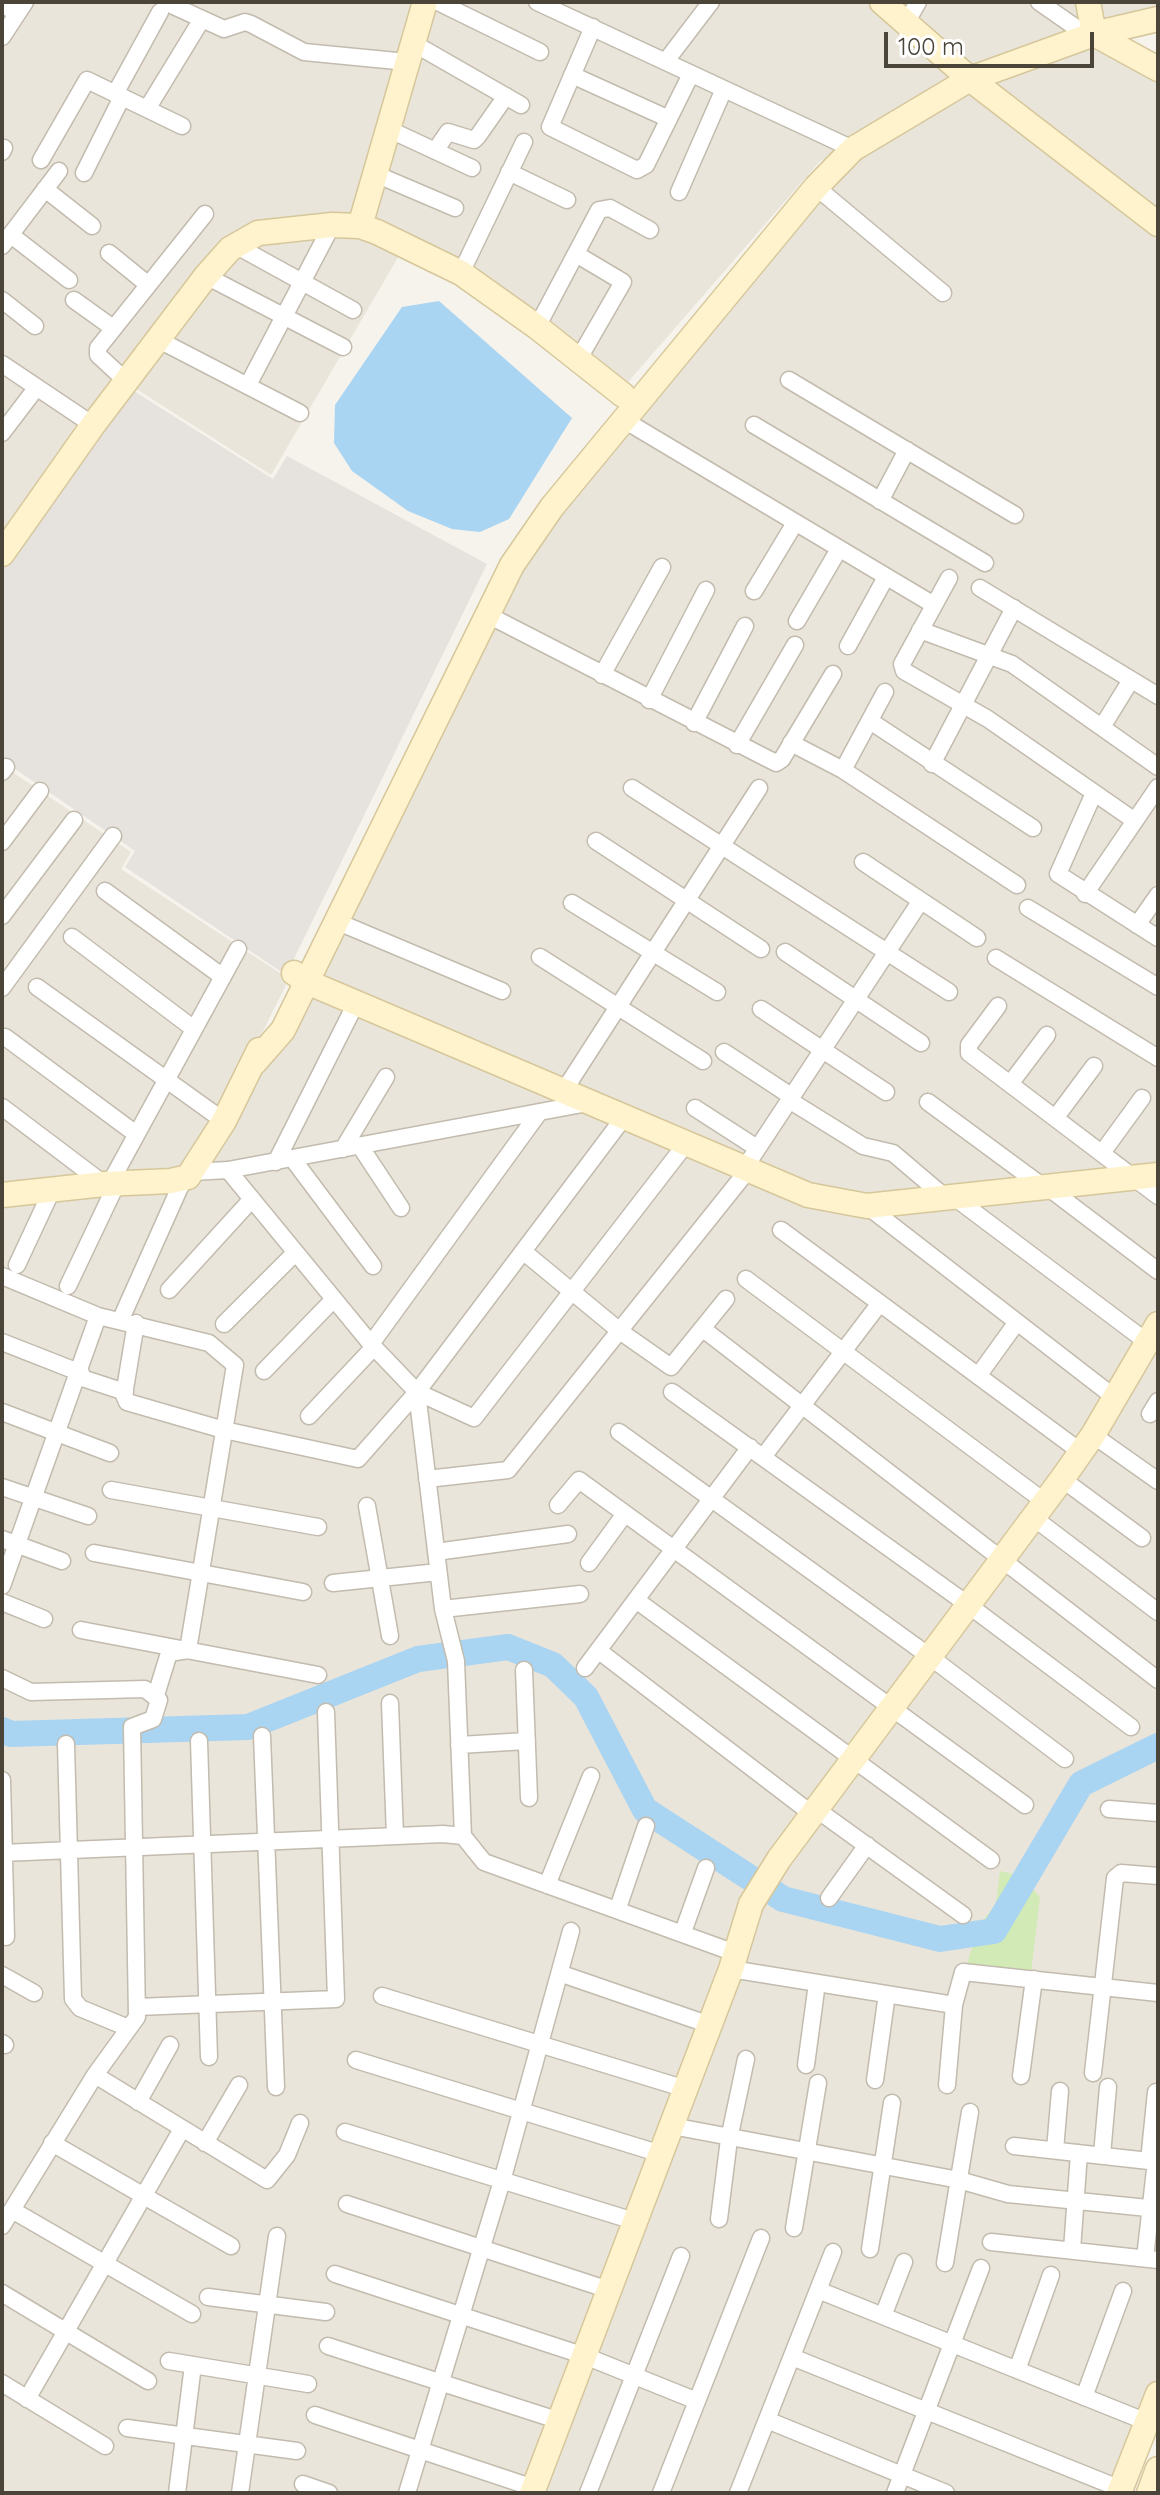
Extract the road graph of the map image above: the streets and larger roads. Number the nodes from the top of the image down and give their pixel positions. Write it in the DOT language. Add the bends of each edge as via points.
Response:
graph roads {
  1 [pos="425,2"];
  2 [pos="438,2"];
  3 [pos="537,2"];
  4 [pos="711,2"];
  5 [pos="882,2"];
  6 [pos="1039,2"];
  7 [pos="1088,2"];
  8 [pos="2,3"];
  9 [pos="163,7"];
  10 [pos="21,8"];
  11 [pos="912,13"];
  12 [pos="202,19"];
  13 [pos="1158,19"];
  14 [pos="593,27"];
  15 [pos="1091,35"];
  16 [pos="2,37"];
  17 [pos="410,52"];
  18 [pos="540,52"];
  19 [pos="666,61"];
  20 [pos="1153,62"];
  21 [pos="691,74"];
  22 [pos="572,75"];
  23 [pos="970,79"];
  24 [pos="724,89"];
  25 [pos="119,95"];
  26 [pos="147,109"];
  27 [pos="669,119"];
  28 [pos="182,126"];
  29 [pos="386,128"];
  30 [pos="524,142"];
  31 [pos="435,151"];
  32 [pos="848,154"];
  33 [pos="41,160"];
  34 [pos="472,168"];
  35 [pos="59,171"];
  36 [pos="509,172"];
  37 [pos="84,173"];
  38 [pos="373,173"];
  39 [pos="816,187"];
  40 [pos="45,189"];
  41 [pos="679,192"];
  42 [pos="567,200"];
  43 [pos="455,208"];
  44 [pos="205,214"];
  45 [pos="1158,224"];
  46 [pos="332,225"];
  47 [pos="92,226"];
  48 [pos="360,226"];
  49 [pos="650,230"];
  50 [pos="6,240"];
  51 [pos="235,245"];
  52 [pos="109,253"];
  53 [pos="576,254"];
  54 [pos="461,273"];
  55 [pos="206,276"];
  56 [pos="69,280"];
  57 [pos="302,282"];
  58 [pos="146,283"];
  59 [pos="943,293"];
  60 [pos="2,300"];
  61 [pos="74,300"];
  62 [pos="353,310"];
  63 [pos="283,318"];
  64 [pos="35,326"];
  65 [pos="537,327"];
  66 [pos="113,328"];
  67 [pos="157,339"];
  68 [pos="343,347"];
  69 [pos="578,360"];
  70 [pos="2,364"];
  71 [pos="789,380"];
  72 [pos="126,381"];
  73 [pos="248,385"];
  74 [pos="37,387"];
  75 [pos="624,408"];
  76 [pos="300,413"];
  77 [pos="93,425"];
  78 [pos="754,425"];
  79 [pos="2,433"];
  80 [pos="907,450"];
  81 [pos="878,500"];
  82 [pos="1015,515"];
  83 [pos="795,523"];
  84 [pos="839,549"];
  85 [pos="3,550"];
  86 [pos="985,563"];
  87 [pos="662,567"];
  88 [pos="886,577"];
  89 [pos="949,578"];
  90 [pos="980,588"];
  91 [pos="706,590"];
  92 [pos="754,591"];
  93 [pos="934,605"];
  94 [pos="1014,608"];
  95 [pos="488,615"];
  96 [pos="797,621"];
  97 [pos="745,626"];
  98 [pos="920,630"];
  99 [pos="795,645"];
  100 [pos="848,646"];
  101 [pos="990,655"];
  102 [pos="833,674"];
  103 [pos="602,675"];
  104 [pos="1131,680"];
  105 [pos="885,692"];
  106 [pos="1158,696"];
  107 [pos="649,700"];
  108 [pos="964,704"];
  109 [pos="870,721"];
  110 [pos="694,723"];
  111 [pos="1102,727"];
  112 [pos="791,743"];
  113 [pos="737,745"];
  114 [pos="932,764"];
  115 [pos="1158,767"];
  116 [pos="843,770"];
  117 [pos="1158,787"];
  118 [pos="632,788"];
  119 [pos="759,788"];
  120 [pos="40,791"];
  121 [pos="1094,793"];
  122 [pos="74,820"];
  123 [pos="1135,821"];
  124 [pos="1033,828"];
  125 [pos="113,836"];
  126 [pos="596,841"];
  127 [pos="2,842"];
  128 [pos="721,846"];
  129 [pos="863,862"];
  130 [pos="1017,885"];
  131 [pos="105,891"];
  132 [pos="1085,894"];
  133 [pos="1158,895"];
  134 [pos="685,900"];
  135 [pos="920,902"];
  136 [pos="572,903"];
  137 [pos="1028,908"];
  138 [pos="2,916"];
  139 [pos="338,922"];
  140 [pos="1137,925"];
  141 [pos="72,937"];
  142 [pos="977,938"];
  143 [pos="1158,938"];
  144 [pos="238,949"];
  145 [pos="761,949"];
  146 [pos="888,950"];
  147 [pos="785,952"];
  148 [pos="652,953"];
  149 [pos="540,957"];
  150 [pos="996,958"];
  151 [pos="223,977"];
  152 [pos="300,978"];
  153 [pos="4,980"];
  154 [pos="37,987"];
  155 [pos="1158,987"];
  156 [pos="502,991"];
  157 [pos="717,992"];
  158 [pos="949,992"];
  159 [pos="856,999"];
  160 [pos="356,1003"];
  161 [pos="998,1006"];
  162 [pos="618,1007"];
  163 [pos="761,1009"];
  164 [pos="194,1029"];
  165 [pos="1047,1035"];
  166 [pos="5,1037"];
  167 [pos="921,1043"];
  168 [pos="823,1049"];
  169 [pos="724,1052"];
  170 [pos="1158,1058"];
  171 [pos="703,1061"];
  172 [pos="1094,1066"];
  173 [pos="386,1077"];
  174 [pos="165,1080"];
  175 [pos="1010,1084"];
  176 [pos="565,1089"];
  177 [pos="886,1092"];
  178 [pos="790,1098"];
  179 [pos="1142,1098"];
  180 [pos="594,1102"];
  181 [pos="928,1102"];
  182 [pos="2,1107"];
  183 [pos="695,1108"];
  184 [pos="538,1114"];
  185 [pos="625,1116"];
  186 [pos="1056,1117"];
  187 [pos="224,1121"];
  188 [pos="136,1134"];
  189 [pos="685,1145"];
  190 [pos="351,1148"];
  191 [pos="757,1148"];
  192 [pos="1102,1153"];
  193 [pos="284,1160"];
  194 [pos="228,1170"];
  195 [pos="746,1170"];
  196 [pos="188,1175"];
  197 [pos="1153,1179"];
  198 [pos="110,1183"];
  199 [pos="1044,1186"];
  200 [pos="52,1190"];
  201 [pos="4,1194"];
  202 [pos="950,1197"];
  203 [pos="252,1199"];
  204 [pos="867,1206"];
  205 [pos="401,1208"];
  206 [pos="781,1230"];
  207 [pos="524,1252"];
  208 [pos="295,1253"];
  209 [pos="17,1265"];
  210 [pos="373,1266"];
  211 [pos="1158,1271"];
  212 [pos="2,1276"];
  213 [pos="746,1279"];
  214 [pos="68,1286"];
  215 [pos="169,1290"];
  216 [pos="571,1291"];
  217 [pos="334,1299"];
  218 [pos="726,1299"];
  219 [pos="880,1303"];
  220 [pos="98,1316"];
  221 [pos="129,1321"];
  222 [pos="1017,1322"];
  223 [pos="224,1324"];
  224 [pos="703,1329"];
  225 [pos="621,1332"];
  226 [pos="1152,1333"];
  227 [pos="2,1342"];
  228 [pos="372,1346"];
  229 [pos="843,1352"];
  230 [pos="264,1371"];
  231 [pos="80,1375"];
  232 [pos="978,1376"];
  233 [pos="125,1392"];
  234 [pos="417,1392"];
  235 [pos="672,1392"];
  236 [pos="1114,1397"];
  237 [pos="803,1403"];
  238 [pos="2,1412"];
  239 [pos="309,1416"];
  240 [pos="224,1430"];
  241 [pos="59,1432"];
  242 [pos="619,1432"];
  243 [pos="1087,1443"];
  244 [pos="756,1452"];
  245 [pos="110,1453"];
  246 [pos="427,1479"];
  247 [pos="1062,1479"];
  248 [pos="1158,1481"];
  249 [pos="2,1487"];
  250 [pos="111,1490"];
  251 [pos="34,1498"];
  252 [pos="710,1501"];
  253 [pos="211,1505"];
  254 [pos="558,1505"];
  255 [pos="367,1506"];
  256 [pos="1039,1510"];
  257 [pos="624,1515"];
  258 [pos="88,1516"];
  259 [pos="318,1527"];
  260 [pos="568,1534"];
  261 [pos="1142,1538"];
  262 [pos="10,1542"];
  263 [pos="436,1552"];
  264 [pos="673,1552"];
  265 [pos="94,1553"];
  266 [pos="62,1561"];
  267 [pos="1001,1562"];
  268 [pos="589,1563"];
  269 [pos="438,1572"];
  270 [pos="200,1573"];
  271 [pos="380,1578"];
  272 [pos="333,1583"];
  273 [pos="2,1586"];
  274 [pos="303,1592"];
  275 [pos="580,1594"];
  276 [pos="636,1600"];
  277 [pos="2,1602"];
  278 [pos="967,1604"];
  279 [pos="443,1609"];
  280 [pos="1158,1612"];
  281 [pos="44,1619"];
  282 [pos="81,1630"];
  283 [pos="390,1636"];
  284 [pos="188,1650"];
  285 [pos="599,1651"];
  286 [pos="929,1656"];
  287 [pos="585,1668"];
  288 [pos="524,1670"];
  289 [pos="318,1675"];
  290 [pos="2,1678"];
  291 [pos="1158,1680"];
  292 [pos="157,1698"];
  293 [pos="390,1703"];
  294 [pos="891,1707"];
  295 [pos="326,1712"];
  296 [pos="1131,1727"];
  297 [pos="262,1736"];
  298 [pos="199,1741"];
  299 [pos="527,1741"];
  300 [pos="66,1744"];
  301 [pos="459,1745"];
  302 [pos="852,1759"];
  303 [pos="1065,1759"];
  304 [pos="591,1776"];
  305 [pos="2,1780"];
  306 [pos="529,1798"];
  307 [pos="1025,1805"];
  308 [pos="1109,1809"];
  309 [pos="814,1811"];
  310 [pos="1158,1813"];
  311 [pos="646,1826"];
  312 [pos="395,1836"];
  313 [pos="463,1836"];
  314 [pos="332,1840"];
  315 [pos="266,1843"];
  316 [pos="203,1845"];
  317 [pos="867,1845"];
  318 [pos="134,1848"];
  319 [pos="69,1850"];
  320 [pos="3,1853"];
  321 [pos="991,1860"];
  322 [pos="706,1868"];
  323 [pos="1158,1876"];
  324 [pos="547,1885"];
  325 [pos="829,1898"];
  326 [pos="618,1908"];
  327 [pos="963,1915"];
  328 [pos="571,1931"];
  329 [pos="683,1932"];
  330 [pos="6,1937"];
  331 [pos="733,1961"];
  332 [pos="562,1974"];
  333 [pos="2,1975"];
  334 [pos="1034,1979"];
  335 [pos="817,1983"];
  336 [pos="1102,1986"];
  337 [pos="34,1993"];
  338 [pos="1158,1993"];
  339 [pos="887,1994"];
  340 [pos="382,1996"];
  341 [pos="272,2002"];
  342 [pos="208,2005"];
  343 [pos="954,2005"];
  344 [pos="137,2007"];
  345 [pos="710,2025"];
  346 [pos="126,2027"];
  347 [pos="541,2044"];
  348 [pos="170,2045"];
  349 [pos="209,2057"];
  350 [pos="746,2059"];
  351 [pos="356,2060"];
  352 [pos="806,2065"];
  353 [pos="1093,2073"];
  354 [pos="95,2075"];
  355 [pos="1021,2076"];
  356 [pos="875,2080"];
  357 [pos="818,2083"];
  358 [pos="239,2085"];
  359 [pos="947,2085"];
  360 [pos="276,2087"];
  361 [pos="1108,2087"];
  362 [pos="686,2089"];
  363 [pos="1060,2091"];
  364 [pos="1156,2092"];
  365 [pos="138,2102"];
  366 [pos="892,2103"];
  367 [pos="522,2110"];
  368 [pos="970,2112"];
  369 [pos="300,2123"];
  370 [pos="672,2126"];
  371 [pos="182,2129"];
  372 [pos="345,2132"];
  373 [pos="729,2139"];
  374 [pos="52,2143"];
  375 [pos="205,2143"];
  376 [pos="1014,2146"];
  377 [pos="1055,2150"];
  378 [pos="806,2152"];
  379 [pos="1079,2153"];
  380 [pos="661,2154"];
  381 [pos="1102,2155"];
  382 [pos="1154,2161"];
  383 [pos="881,2166"];
  384 [pos="959,2180"];
  385 [pos="502,2181"];
  386 [pos="142,2195"];
  387 [pos="1077,2201"];
  388 [pos="347,2204"];
  389 [pos="1154,2209"];
  390 [pos="12,2210"];
  391 [pos="719,2219"];
  392 [pos="634,2221"];
  393 [pos="2,2226"];
  394 [pos="794,2228"];
  395 [pos="277,2236"];
  396 [pos="761,2238"];
  397 [pos="991,2242"];
  398 [pos="231,2246"];
  399 [pos="482,2246"];
  400 [pos="870,2249"];
  401 [pos="1072,2250"];
  402 [pos="833,2252"];
  403 [pos="681,2256"];
  404 [pos="1152,2259"];
  405 [pos="904,2262"];
  406 [pos="103,2263"];
  407 [pos="945,2263"];
  408 [pos="981,2268"];
  409 [pos="335,2274"];
  410 [pos="1051,2275"];
  411 [pos="609,2290"];
  412 [pos="818,2290"];
  413 [pos="1123,2291"];
  414 [pos="2,2293"];
  415 [pos="208,2297"];
  416 [pos="267,2304"];
  417 [pos="326,2312"];
  418 [pos="192,2314"];
  419 [pos="461,2315"];
  420 [pos="883,2316"];
  421 [pos="65,2331"];
  422 [pos="952,2343"];
  423 [pos="328,2346"];
  424 [pos="585,2356"];
  425 [pos="792,2357"];
  426 [pos="169,2361"];
  427 [pos="193,2365"];
  428 [pos="1017,2370"];
  429 [pos="257,2376"];
  430 [pos="634,2376"];
  431 [pos="148,2381"];
  432 [pos="441,2381"];
  433 [pos="2,2383"];
  434 [pos="308,2384"];
  435 [pos="1158,2394"];
  436 [pos="1084,2397"];
  437 [pos="27,2399"];
  438 [pos="697,2401"];
  439 [pos="926,2410"];
  440 [pos="315,2415"];
  441 [pos="767,2420"];
  442 [pos="560,2421"];
  443 [pos="1153,2426"];
  444 [pos="127,2428"];
  445 [pos="185,2436"];
  446 [pos="247,2444"];
  447 [pos="105,2446"];
  448 [pos="420,2449"];
  449 [pos="297,2451"];
  450 [pos="1158,2469"];
  451 [pos="902,2474"];
  452 [pos="303,2484"];
  453 [pos="533,2490"];
  454 [pos="745,2491"];
  455 [pos="1124,2492"];
  456 [pos="177,2493"];
  457 [pos="240,2493"];
  458 [pos="329,2493"];
  459 [pos="407,2493"];
  460 [pos="588,2493"];
  461 [pos="661,2493"];
  462 [pos="895,2493"];
  463 [pos="946,2493"];
  464 [pos="1149,2493"];
  1 -- 17 [label="street"];
  2 -- 18 [label="street"];
  3 -- 14 [label="street"];
  4 -- 19 [label="street"];
  5 -- 11 [label="street"];
  6 -- 15 [label="street"];
  7 -- 15 [label="street"];
  8 -- 10 [label="street"];
  9 -- 12 [label="street"];
  9 -- 25 [label="street"];
  10 -- 16 [label="street"];
  11 -- 23 [label="street"];
  12 -- 17 [label="street" via="224,29 251,24 304,52"];
  12 -- 26 [label="street"];
  13 -- 15 [label="street"];
  14 -- 19 [label="street"];
  14 -- 22 [label="street"];
  15 -- 20 [label="street"];
  15 -- 23 [label="street"];
  17 -- 29 [label="street"];
  17 -- 31 [label="street" via="514,101 474,140 448,132"];
  19 -- 21 [label="street"];
  21 -- 24 [label="street"];
  21 -- 27 [label="street"];
  22 -- 27 [label="street"];
  22 -- 27 [label="street" via="550,127 637,170 646,165"];
  23 -- 32 [label="street"];
  23 -- 45 [label="street"];
  24 -- 32 [label="street"];
  24 -- 41 [label="street"];
  25 -- 26 [label="street"];
  25 -- 33 [label="street" via="87,80 83,83"];
  25 -- 37 [label="street"];
  26 -- 28 [label="street"];
  29 -- 31 [label="street"];
  29 -- 38 [label="street"];
  30 -- 36 [label="street"];
  31 -- 34 [label="street"];
  32 -- 39 [label="street"];
  32 -- 75 [label="street" via="816,168"];
  35 -- 40 [label="street"];
  36 -- 42 [label="street"];
  36 -- 54 [label="street"];
  38 -- 43 [label="street"];
  38 -- 48 [label="street"];
  39 -- 59 [label="street"];
  39 -- 75 [label="street"];
  40 -- 47 [label="street"];
  40 -- 50 [label="street"];
  44 -- 58 [label="street"];
  46 -- 48 [label="street"];
  46 -- 51 [label="street" via="258,233"];
  46 -- 57 [label="street"];
  48 -- 54 [label="street"];
  49 -- 53 [label="street" via="604,207"];
  50 -- 56 [label="street"];
  51 -- 55 [label="street"];
  51 -- 57 [label="street"];
  52 -- 58 [label="street"];
  53 -- 65 [label="street"];
  53 -- 69 [label="street" via="623,282"];
  54 -- 65 [label="street"];
  55 -- 63 [label="street"];
  55 -- 67 [label="street"];
  57 -- 62 [label="street"];
  57 -- 63 [label="street"];
  58 -- 66 [label="street"];
  60 -- 64 [label="street"];
  61 -- 66 [label="street"];
  63 -- 68 [label="street"];
  63 -- 73 [label="street"];
  65 -- 69 [label="street"];
  66 -- 72 [label="street" via="96,353"];
  67 -- 72 [label="street"];
  67 -- 73 [label="street"];
  69 -- 75 [label="street"];
  70 -- 74 [label="street"];
  71 -- 80 [label="street"];
  72 -- 77 [label="street"];
  73 -- 76 [label="street"];
  74 -- 77 [label="street"];
  74 -- 79 [label="street"];
  75 -- 83 [label="street"];
  75 -- 95 [label="street" via="512,565"];
  75 -- 152 [label="street" via="507,550"];
  77 -- 85 [label="street"];
  78 -- 81 [label="street"];
  80 -- 81 [label="street"];
  80 -- 82 [label="street"];
  81 -- 86 [label="street"];
  83 -- 84 [label="street"];
  83 -- 92 [label="street"];
  84 -- 88 [label="street"];
  84 -- 96 [label="street"];
  87 -- 103 [label="street"];
  88 -- 93 [label="street"];
  88 -- 100 [label="street"];
  89 -- 93 [label="street"];
  90 -- 94 [label="street"];
  91 -- 107 [label="street"];
  93 -- 98 [label="street"];
  94 -- 101 [label="street"];
  94 -- 104 [label="street"];
  95 -- 103 [label="street"];
  95 -- 139 [label="street"];
  97 -- 110 [label="street"];
  98 -- 101 [label="street"];
  98 -- 108 [label="street" via="902,668"];
  99 -- 113 [label="street"];
  101 -- 108 [label="street"];
  101 -- 111 [label="street" via="1027,674"];
  102 -- 112 [label="street"];
  103 -- 107 [label="street"];
  104 -- 106 [label="street"];
  104 -- 111 [label="street"];
  105 -- 109 [label="street"];
  107 -- 110 [label="street"];
  108 -- 114 [label="street"];
  108 -- 121 [label="street"];
  109 -- 114 [label="street"];
  109 -- 116 [label="street"];
  110 -- 113 [label="street"];
  111 -- 115 [label="street"];
  112 -- 113 [label="street" via="776,763"];
  112 -- 116 [label="street"];
  114 -- 124 [label="street"];
  116 -- 130 [label="street"];
  117 -- 123 [label="street"];
  118 -- 128 [label="street"];
  119 -- 128 [label="street"];
  120 -- 127 [label="street"];
  121 -- 123 [label="street"];
  121 -- 132 [label="street" via="1057,869 1061,879"];
  122 -- 138 [label="street"];
  123 -- 132 [label="street"];
  125 -- 153 [label="street"];
  126 -- 134 [label="street"];
  128 -- 134 [label="street"];
  128 -- 146 [label="street"];
  129 -- 135 [label="street"];
  131 -- 151 [label="street"];
  132 -- 140 [label="street"];
  133 -- 140 [label="street"];
  134 -- 145 [label="street"];
  134 -- 148 [label="street"];
  135 -- 142 [label="street"];
  135 -- 146 [label="street"];
  136 -- 148 [label="street"];
  137 -- 155 [label="street"];
  139 -- 152 [label="street"];
  139 -- 156 [label="street"];
  140 -- 143 [label="street"];
  141 -- 164 [label="street"];
  144 -- 151 [label="street"];
  146 -- 158 [label="street"];
  146 -- 159 [label="street"];
  147 -- 159 [label="street"];
  148 -- 157 [label="street"];
  148 -- 162 [label="street"];
  149 -- 162 [label="street"];
  150 -- 170 [label="street"];
  151 -- 164 [label="street"];
  152 -- 160 [label="street"];
  152 -- 187 [label="street" via="283,1030 255,1062"];
  154 -- 174 [label="street"];
  159 -- 167 [label="street"];
  159 -- 168 [label="street"];
  160 -- 176 [label="street"];
  160 -- 193 [label="street"];
  161 -- 175 [label="street" via="968,1050"];
  162 -- 171 [label="street"];
  162 -- 176 [label="street"];
  163 -- 168 [label="street"];
  164 -- 174 [label="street"];
  165 -- 175 [label="street"];
  166 -- 188 [label="street"];
  168 -- 177 [label="street"];
  168 -- 178 [label="street"];
  169 -- 178 [label="street"];
  172 -- 186 [label="street"];
  173 -- 190 [label="street"];
  174 -- 187 [label="street"];
  174 -- 188 [label="street"];
  175 -- 186 [label="street"];
  176 -- 180 [label="street"];
  178 -- 191 [label="street"];
  178 -- 202 [label="street" via="863,1146 893,1153"];
  179 -- 192 [label="street"];
  180 -- 184 [label="street"];
  180 -- 185 [label="street"];
  181 -- 199 [label="street"];
  182 -- 198 [label="street"];
  183 -- 191 [label="street"];
  184 -- 190 [label="street"];
  184 -- 228 [label="street"];
  185 -- 189 [label="street"];
  185 -- 207 [label="street"];
  186 -- 192 [label="street"];
  187 -- 196 [label="street"];
  188 -- 198 [label="street"];
  189 -- 195 [label="street"];
  189 -- 216 [label="street"];
  190 -- 193 [label="street"];
  190 -- 205 [label="street"];
  191 -- 195 [label="street"];
  192 -- 197 [label="street"];
  193 -- 194 [label="street"];
  193 -- 210 [label="street"];
  194 -- 196 [label="street"];
  194 -- 203 [label="street"];
  195 -- 204 [label="street" via="808,1195"];
  195 -- 225 [label="street"];
  196 -- 198 [label="street"];
  196 -- 221 [label="street"];
  197 -- 199 [label="street"];
  198 -- 200 [label="street"];
  198 -- 214 [label="street"];
  199 -- 202 [label="street"];
  199 -- 211 [label="street"];
  200 -- 201 [label="street"];
  200 -- 209 [label="street"];
  202 -- 204 [label="street"];
  202 -- 226 [label="street"];
  203 -- 208 [label="street"];
  203 -- 215 [label="street"];
  204 -- 222 [label="street"];
  206 -- 219 [label="street"];
  207 -- 216 [label="street"];
  207 -- 234 [label="street"];
  208 -- 217 [label="street"];
  208 -- 223 [label="street"];
  212 -- 220 [label="street"];
  213 -- 229 [label="street"];
  216 -- 225 [label="street"];
  216 -- 234 [label="street" via="474,1418"];
  217 -- 228 [label="street"];
  217 -- 230 [label="street"];
  218 -- 224 [label="street"];
  219 -- 229 [label="street"];
  219 -- 232 [label="street"];
  220 -- 221 [label="street"];
  220 -- 231 [label="street"];
  221 -- 233 [label="street"];
  221 -- 240 [label="street" via="209,1343 235,1365"];
  222 -- 232 [label="street"];
  222 -- 236 [label="street"];
  224 -- 225 [label="street" via="672,1367"];
  224 -- 237 [label="street"];
  225 -- 246 [label="street" via="508,1470"];
  226 -- 236 [label="street"];
  227 -- 231 [label="street"];
  228 -- 234 [label="street"];
  228 -- 239 [label="street"];
  229 -- 237 [label="street"];
  229 -- 256 [label="street"];
  231 -- 233 [label="street"];
  231 -- 241 [label="street"];
  232 -- 243 [label="street"];
  233 -- 240 [label="street" via="130,1403"];
  234 -- 240 [label="street" via="358,1459"];
  234 -- 246 [label="street"];
  235 -- 244 [label="street"];
  236 -- 243 [label="street"];
  237 -- 244 [label="street"];
  237 -- 267 [label="street"];
  238 -- 241 [label="street"];
  240 -- 253 [label="street"];
  241 -- 245 [label="street"];
  241 -- 251 [label="street"];
  242 -- 252 [label="street"];
  243 -- 247 [label="street"];
  243 -- 248 [label="street"];
  244 -- 252 [label="street"];
  244 -- 278 [label="street"];
  246 -- 263 [label="street"];
  247 -- 256 [label="street"];
  247 -- 261 [label="street"];
  249 -- 251 [label="street"];
  250 -- 253 [label="street"];
  251 -- 258 [label="street"];
  251 -- 262 [label="street"];
  252 -- 264 [label="street"];
  252 -- 286 [label="street"];
  253 -- 259 [label="street"];
  253 -- 270 [label="street"];
  254 -- 257 [label="street" via="578,1479"];
  255 -- 271 [label="street"];
  256 -- 267 [label="street"];
  256 -- 280 [label="street"];
  257 -- 264 [label="street"];
  257 -- 268 [label="street"];
  260 -- 263 [label="street"];
  262 -- 266 [label="street"];
  262 -- 273 [label="street"];
  263 -- 269 [label="street"];
  264 -- 276 [label="street"];
  264 -- 294 [label="street"];
  265 -- 270 [label="street"];
  267 -- 278 [label="street"];
  267 -- 291 [label="street"];
  269 -- 271 [label="street"];
  269 -- 279 [label="street"];
  270 -- 274 [label="street"];
  270 -- 284 [label="street"];
  271 -- 272 [label="street"];
  271 -- 283 [label="street"];
  275 -- 279 [label="street"];
  276 -- 285 [label="street"];
  276 -- 302 [label="street"];
  277 -- 281 [label="street"];
  278 -- 286 [label="street"];
  278 -- 296 [label="street"];
  279 -- 301 [label="street" via="456,1661"];
  282 -- 284 [label="street"];
  284 -- 289 [label="street"];
  284 -- 292 [label="street" via="169,1653"];
  285 -- 287 [label="street"];
  285 -- 309 [label="street"];
  286 -- 294 [label="street"];
  286 -- 303 [label="street"];
  288 -- 299 [label="street"];
  290 -- 292 [label="street" via="31,1692 145,1689"];
  292 -- 318 [label="street" via="153,1719 132,1727"];
  293 -- 312 [label="street"];
  294 -- 302 [label="street"];
  294 -- 307 [label="street"];
  295 -- 314 [label="street"];
  297 -- 315 [label="street"];
  298 -- 316 [label="street"];
  299 -- 301 [label="street"];
  299 -- 306 [label="street"];
  300 -- 319 [label="street"];
  301 -- 313 [label="street"];
  302 -- 309 [label="street"];
  302 -- 321 [label="street"];
  304 -- 324 [label="street"];
  305 -- 320 [label="street"];
  308 -- 310 [label="street"];
  309 -- 317 [label="street"];
  309 -- 331 [label="street" via="751,1904"];
  311 -- 326 [label="street"];
  312 -- 313 [label="street"];
  312 -- 314 [label="street"];
  313 -- 324 [label="street" via="484,1862"];
  314 -- 315 [label="street"];
  314 -- 341 [label="street" via="338,1995 334,2001"];
  315 -- 316 [label="street"];
  315 -- 341 [label="street"];
  316 -- 318 [label="street"];
  316 -- 342 [label="street"];
  317 -- 325 [label="street"];
  317 -- 327 [label="street"];
  318 -- 319 [label="street"];
  318 -- 344 [label="street"];
  319 -- 320 [label="street"];
  319 -- 346 [label="street" via="73,1999 80,2008"];
  320 -- 330 [label="street"];
  322 -- 329 [label="street"];
  323 -- 336 [label="street" via="1121,1873 1115,1878"];
  324 -- 326 [label="street"];
  326 -- 329 [label="street"];
  328 -- 332 [label="street"];
  329 -- 331 [label="street"];
  331 -- 335 [label="street"];
  331 -- 345 [label="street"];
  332 -- 345 [label="street"];
  332 -- 347 [label="street"];
  333 -- 337 [label="street"];
  334 -- 336 [label="street"];
  334 -- 343 [label="street" via="963,1972"];
  334 -- 355 [label="street"];
  335 -- 339 [label="street"];
  335 -- 352 [label="street"];
  336 -- 338 [label="street"];
  336 -- 353 [label="street"];
  339 -- 343 [label="street"];
  339 -- 356 [label="street"];
  340 -- 347 [label="street"];
  341 -- 342 [label="street"];
  341 -- 360 [label="street"];
  342 -- 344 [label="street"];
  342 -- 349 [label="street"];
  343 -- 359 [label="street"];
  344 -- 346 [label="street" via="137,2017"];
  345 -- 362 [label="street"];
  346 -- 354 [label="street"];
  347 -- 362 [label="street"];
  347 -- 367 [label="street"];
  348 -- 365 [label="street"];
  350 -- 373 [label="street"];
  351 -- 367 [label="street"];
  354 -- 365 [label="street"];
  354 -- 374 [label="street"];
  357 -- 378 [label="street"];
  358 -- 375 [label="street"];
  361 -- 381 [label="street"];
  362 -- 370 [label="street"];
  363 -- 377 [label="street"];
  364 -- 382 [label="street"];
  365 -- 371 [label="street"];
  366 -- 383 [label="street"];
  367 -- 380 [label="street"];
  367 -- 385 [label="street"];
  368 -- 384 [label="street"];
  369 -- 375 [label="street" via="287,2155 267,2180"];
  370 -- 373 [label="street"];
  370 -- 380 [label="street"];
  371 -- 375 [label="street"];
  371 -- 386 [label="street"];
  372 -- 385 [label="street"];
  373 -- 378 [label="street"];
  373 -- 391 [label="street"];
  374 -- 386 [label="street"];
  374 -- 390 [label="street"];
  376 -- 377 [label="street"];
  377 -- 379 [label="street"];
  378 -- 383 [label="street"];
  378 -- 394 [label="street"];
  379 -- 381 [label="street"];
  379 -- 387 [label="street"];
  380 -- 392 [label="street"];
  381 -- 382 [label="street"];
  382 -- 389 [label="street"];
  383 -- 384 [label="street"];
  383 -- 400 [label="street"];
  384 -- 387 [label="street" via="1008,2194"];
  384 -- 407 [label="street"];
  385 -- 392 [label="street"];
  385 -- 399 [label="street"];
  386 -- 398 [label="street"];
  386 -- 406 [label="street"];
  387 -- 389 [label="street"];
  387 -- 401 [label="street"];
  388 -- 399 [label="street"];
  389 -- 404 [label="street"];
  390 -- 393 [label="street"];
  390 -- 406 [label="street"];
  392 -- 411 [label="street"];
  395 -- 416 [label="street"];
  396 -- 438 [label="street"];
  397 -- 401 [label="street"];
  399 -- 411 [label="street"];
  399 -- 419 [label="street"];
  401 -- 404 [label="street"];
  402 -- 412 [label="street"];
  403 -- 430 [label="street"];
  405 -- 420 [label="street"];
  406 -- 418 [label="street"];
  406 -- 421 [label="street"];
  408 -- 422 [label="street"];
  409 -- 419 [label="street"];
  410 -- 428 [label="street"];
  411 -- 424 [label="street"];
  412 -- 420 [label="street"];
  412 -- 425 [label="street"];
  413 -- 436 [label="street"];
  414 -- 421 [label="street"];
  415 -- 416 [label="street"];
  416 -- 417 [label="street"];
  416 -- 429 [label="street"];
  419 -- 424 [label="street"];
  419 -- 432 [label="street"];
  420 -- 422 [label="street"];
  421 -- 431 [label="street"];
  421 -- 437 [label="street"];
  422 -- 428 [label="street"];
  422 -- 439 [label="street"];
  423 -- 432 [label="street"];
  424 -- 430 [label="street"];
  424 -- 442 [label="street"];
  425 -- 439 [label="street"];
  425 -- 441 [label="street"];
  426 -- 427 [label="street"];
  427 -- 429 [label="street"];
  427 -- 445 [label="street"];
  428 -- 436 [label="street"];
  429 -- 434 [label="street"];
  429 -- 446 [label="street"];
  430 -- 438 [label="street"];
  430 -- 460 [label="street"];
  432 -- 442 [label="street"];
  432 -- 448 [label="street"];
  433 -- 437 [label="street"];
  435 -- 443 [label="street"];
  436 -- 443 [label="street"];
  437 -- 447 [label="street"];
  438 -- 461 [label="street"];
  439 -- 451 [label="street"];
  439 -- 455 [label="street"];
  440 -- 448 [label="street"];
  441 -- 451 [label="street"];
  441 -- 454 [label="street"];
  442 -- 453 [label="street"];
  443 -- 455 [label="street"];
  444 -- 445 [label="street"];
  445 -- 446 [label="street"];
  445 -- 456 [label="street"];
  446 -- 449 [label="street"];
  446 -- 457 [label="street"];
  448 -- 453 [label="street"];
  448 -- 459 [label="street"];
  450 -- 464 [label="street"];
  451 -- 462 [label="street"];
  451 -- 463 [label="street"];
  452 -- 458 [label="street"];
}
